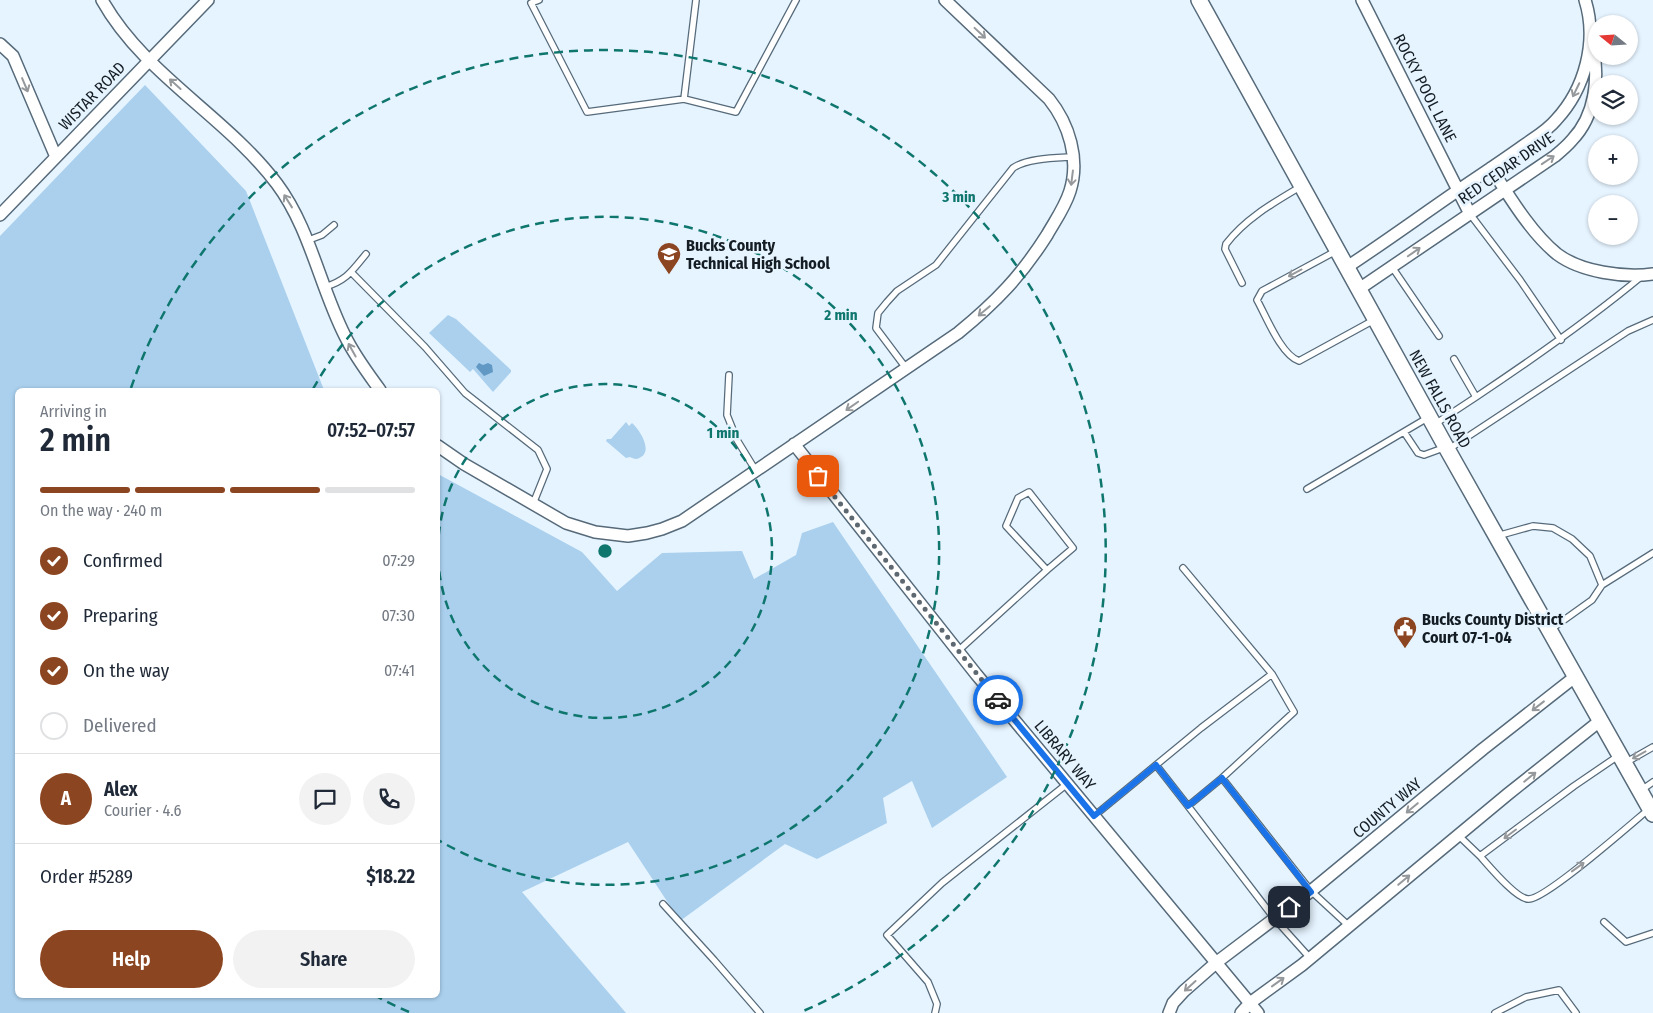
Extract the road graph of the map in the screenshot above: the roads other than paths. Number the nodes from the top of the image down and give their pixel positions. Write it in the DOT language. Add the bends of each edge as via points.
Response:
graph roads {
  1 [pos="102,0"];
  2 [pos="208,0"];
  3 [pos="539,0"];
  4 [pos="696,0"];
  5 [pos="796,0"];
  6 [pos="945,0"];
  7 [pos="1199,0"];
  8 [pos="1362,0"];
  9 [pos="1585,0"];
  10 [pos="1589,15"];
  11 [pos="0,44"];
  12 [pos="1588,58"];
  13 [pos="149,60"];
  14 [pos="1596,65"];
  15 [pos="684,99"];
  16 [pos="56,157"];
  17 [pos="1073,157"];
  18 [pos="1491,168"];
  19 [pos="1302,186"];
  20 [pos="1459,190"];
  21 [pos="1505,190"];
  22 [pos="1470,214"];
  23 [pos="0,216"];
  24 [pos="334,225"];
  25 [pos="306,241"];
  26 [pos="1338,250"];
  27 [pos="366,254"];
  28 [pos="1347,267"];
  29 [pos="1392,267"];
  30 [pos="351,272"];
  31 [pos="1648,274"];
  32 [pos="1242,284"];
  33 [pos="325,287"];
  34 [pos="1359,289"];
  35 [pos="1376,319"];
  36 [pos="1653,320"];
  37 [pos="1439,336"];
  38 [pos="1561,340"];
  39 [pos="1454,359"];
  40 [pos="906,368"];
  41 [pos="729,375"];
  42 [pos="379,388"];
  43 [pos="1476,397"];
  44 [pos="1431,421"];
  45 [pos="1404,432"];
  46 [pos="794,444"];
  47 [pos="440,447"];
  48 [pos="1446,449"];
  49 [pos="756,471"];
  50 [pos="1307,489"];
  51 [pos="533,504"];
  52 [pos="1496,536"];
  53 [pos="1653,553"];
  54 [pos="1183,568"];
  55 [pos="1047,570"];
  56 [pos="1602,585"];
  57 [pos="1550,630"];
  58 [pos="958,651"];
  59 [pos="1272,674"];
  60 [pos="1576,676"];
  61 [pos="1601,720"];
  62 [pos="1653,747"];
  63 [pos="1622,759"];
  64 [pos="1156,765"];
  65 [pos="1222,778"];
  66 [pos="1653,782"];
  67 [pos="1067,784"];
  68 [pos="1640,791"];
  69 [pos="1188,806"];
  70 [pos="1652,811"];
  71 [pos="1094,816"];
  72 [pos="1458,835"];
  73 [pos="1480,856"];
  74 [pos="1311,892"];
  75 [pos="663,904"];
  76 [pos="1274,918"];
  77 [pos="1604,922"];
  78 [pos="1349,926"];
  79 [pos="1653,933"];
  80 [pos="1310,958"];
  81 [pos="1216,962"];
  82 [pos="1250,1003"];
  83 [pos="760,1013"];
  84 [pos="935,1013"];
  85 [pos="1169,1013"];
  86 [pos="1241,1013"];
  87 [pos="1258,1013"];
  88 [pos="1495,1013"];
  89 [pos="1576,1013"];
  1 -- 13 [label="street" via="115,21"];
  2 -- 13 [label="street, WISTAR ROAD"];
  3 -- 15 [label="lane" via="531,3 587,112"];
  4 -- 15 [label="lane"];
  5 -- 15 [label="lane" via="736,112"];
  6 -- 17 [label="street, one-way" via="1057,109 1067,128"];
  7 -- 19 [label="main road, NEW FALLS ROAD"];
  8 -- 20 [label="street, ROCKY POOL LANE"];
  9 -- 10 [label="street, RED CEDAR DRIVE"];
  11 -- 16 [label="street, one-way" via="14,56"];
  12 -- 18 [label="street, RED CEDAR DRIVE, one-way" via="1573,98 1557,120"];
  13 -- 16 [label="street, WISTAR ROAD"];
  25 -- 13 [label="street, one-way" via="277,184 233,137"];
  21 -- 14 [label="street, RED CEDAR DRIVE, one-way" via="1555,156 1581,128 1592,106"];
  16 -- 23 [label="street, WISTAR ROAD"];
  17 -- 40 [label="street, one-way" via="1074,176 1062,210 1037,251 1010,286 958,333"];
  17 -- 40 [label="lane" via="1019,164 1013,168 936,265 898,291 878,313 876,328"];
  18 -- 20 [label="street, RED CEDAR DRIVE"];
  18 -- 21 [label="street"];
  19 -- 26 [label="main road, NEW FALLS ROAD"];
  19 -- 32 [label="lane" via="1242,226 1226,244 1225,249"];
  20 -- 22 [label="street, ROCKY POOL LANE"];
  20 -- 28 [label="street, RED CEDAR DRIVE"];
  21 -- 22 [label="street, RED CEDAR DRIVE"];
  21 -- 31 [label="street" via="1535,231 1557,254 1606,273"];
  29 -- 22 [label="street, RED CEDAR DRIVE, one-way"];
  22 -- 38 [label="lane"];
  24 -- 25 [label="lane" via="322,236"];
  25 -- 33 [label="street"];
  26 -- 28 [label="main road, NEW FALLS ROAD"];
  26 -- 35 [label="lane, one-way" via="1262,291 1257,300 1284,350 1298,361"];
  27 -- 30 [label="lane"];
  28 -- 34 [label="main road, NEW FALLS ROAD"];
  29 -- 34 [label="street, RED CEDAR DRIVE"];
  29 -- 37 [label="lane"];
  30 -- 33 [label="lane" via="340,282"];
  30 -- 51 [label="lane" via="465,393 538,450 546,469"];
  31 -- 38 [label="lane"];
  42 -- 33 [label="street, one-way" via="355,356"];
  34 -- 35 [label="main road, NEW FALLS ROAD"];
  35 -- 44 [label="main road, NEW FALLS ROAD"];
  36 -- 48 [label="lane" via="1628,331"];
  38 -- 43 [label="lane"];
  39 -- 43 [label="lane"];
  40 -- 46 [label="street, one-way"];
  41 -- 49 [label="lane" via="728,415 737,440"];
  43 -- 44 [label="lane"];
  44 -- 45 [label="lane"];
  44 -- 48 [label="main road, NEW FALLS ROAD"];
  45 -- 48 [label="lane" via="1418,453 1424,455"];
  45 -- 50 [label="lane"];
  46 -- 49 [label="street"];
  46 -- 58 [label="street, LIBRARY WAY"];
  47 -- 51 [label="street"];
  48 -- 52 [label="main road, NEW FALLS ROAD"];
  49 -- 51 [label="street" via="682,521 628,536 578,528"];
  52 -- 56 [label="lane" via="1533,526 1553,528 1572,539 1590,556"];
  52 -- 57 [label="main road, NEW FALLS ROAD"];
  53 -- 56 [label="lane"];
  54 -- 59 [label="lane"];
  55 -- 55 [label="lane" via="1006,526 1018,498 1028,492 1073,548"];
  55 -- 58 [label="lane"];
  56 -- 57 [label="lane" via="1592,600"];
  57 -- 60 [label="main road, NEW FALLS ROAD"];
  58 -- 67 [label="street, LIBRARY WAY"];
  59 -- 64 [label="lane"];
  59 -- 65 [label="lane" via="1294,712"];
  60 -- 61 [label="main road, NEW FALLS ROAD"];
  60 -- 74 [label="street, COUNTY WAY, one-way"];
  61 -- 63 [label="main road, NEW FALLS ROAD"];
  72 -- 61 [label="street, one-way"];
  62 -- 63 [label="lane, one-way"];
  63 -- 68 [label="main road, NEW FALLS ROAD"];
  63 -- 73 [label="lane, one-way" via="1574,786"];
  64 -- 69 [label="lane"];
  64 -- 71 [label="lane"];
  65 -- 69 [label="lane"];
  65 -- 74 [label="lane"];
  66 -- 68 [label="lane"];
  67 -- 71 [label="street, LIBRARY WAY"];
  67 -- 84 [label="lane" via="942,883 888,935 928,982 937,1004"];
  68 -- 70 [label="main road, NEW FALLS ROAD"];
  69 -- 76 [label="lane"];
  73 -- 70 [label="lane, one-way" via="1519,897 1528,900 1540,896"];
  71 -- 81 [label="street, LIBRARY WAY"];
  72 -- 73 [label="lane"];
  78 -- 72 [label="street, one-way"];
  74 -- 76 [label="street, COUNTY WAY"];
  74 -- 78 [label="lane"];
  75 -- 83 [label="lane"];
  76 -- 80 [label="lane"];
  76 -- 81 [label="street, COUNTY WAY"];
  77 -- 79 [label="lane" via="1626,942"];
  78 -- 80 [label="street"];
  82 -- 80 [label="street, one-way"];
  81 -- 82 [label="street, LIBRARY WAY"];
  81 -- 85 [label="street, COUNTY WAY, one-way" via="1173,1003"];
  82 -- 86 [label="street"];
  82 -- 87 [label="street, LIBRARY WAY"];
  88 -- 89 [label="lane" via="1526,998 1558,990"];
}
